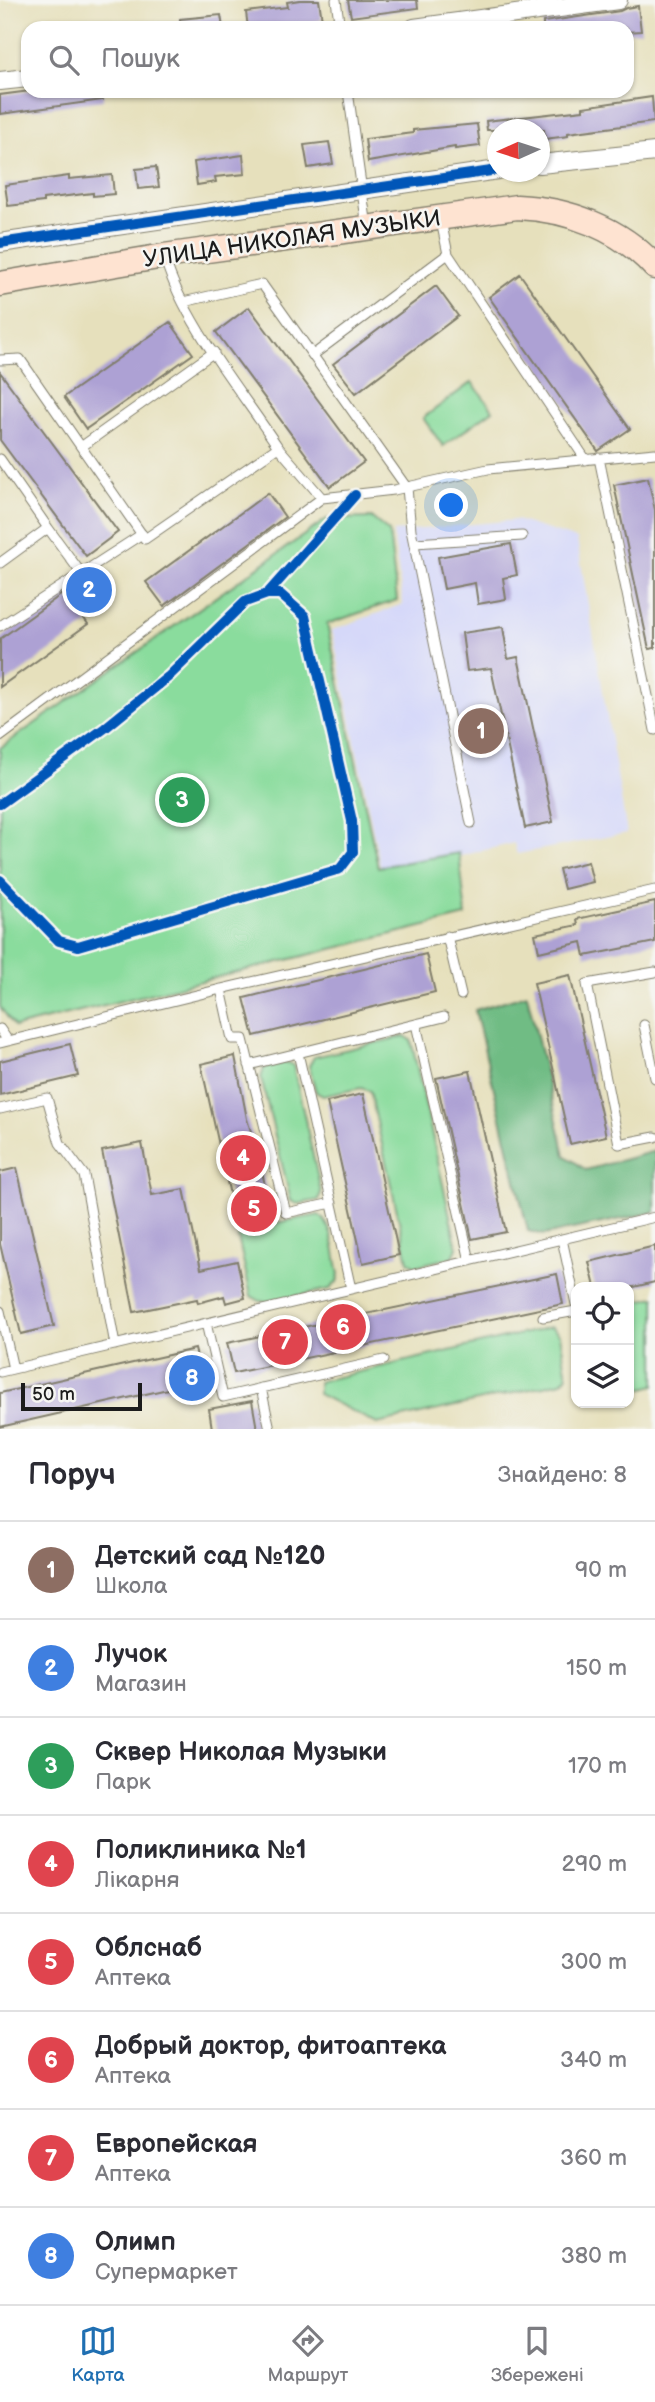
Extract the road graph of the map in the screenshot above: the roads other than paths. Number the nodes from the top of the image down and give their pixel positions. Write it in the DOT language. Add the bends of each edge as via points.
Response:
graph roads {
  1 [pos="336,0"];
  2 [pos="618,0"];
  3 [pos="339,21"];
  4 [pos="465,21"];
  5 [pos="21,79"];
  6 [pos="0,81"];
  7 [pos="349,98"];
  8 [pos="655,152"];
  9 [pos="550,163"];
  10 [pos="487,171"];
  11 [pos="362,188"];
  12 [pos="440,217"];
  13 [pos="367,229"];
  14 [pos="0,243"];
  15 [pos="448,254"];
  16 [pos="164,256"];
  17 [pos="655,267"];
  18 [pos="0,284"];
  19 [pos="183,302"];
  20 [pos="214,352"];
  21 [pos="313,355"];
  22 [pos="0,360"];
  23 [pos="81,447"];
  24 [pos="278,447"];
  25 [pos="655,453"];
  26 [pos="599,458"];
  27 [pos="0,459"];
  28 [pos="586,460"];
  29 [pos="407,488"];
  30 [pos="322,498"];
  31 [pos="48,528"];
  32 [pos="142,534"];
  33 [pos="522,536"];
  34 [pos="415,543"];
  35 [pos="0,563"];
  36 [pos="81,573"];
  37 [pos="0,626"];
  38 [pos="655,730"];
  39 [pos="0,737"];
  40 [pos="471,823"];
  41 [pos="655,890"];
  42 [pos="447,936"];
  43 [pos="655,972"];
  44 [pos="221,989"];
  45 [pos="461,995"];
  46 [pos="444,1017"];
  47 [pos="416,1024"];
  48 [pos="644,1025"];
  49 [pos="0,1029"];
  50 [pos="4,1042"];
  51 [pos="298,1053"];
  52 [pos="250,1065"];
  53 [pos="655,1078"];
  54 [pos="0,1109"];
  55 [pos="655,1137"];
  56 [pos="332,1203"];
  57 [pos="655,1217"];
  58 [pos="562,1239"];
  59 [pos="470,1261"];
  60 [pos="571,1282"];
  61 [pos="351,1289"];
  62 [pos="0,1311"];
  63 [pos="571,1312"];
  64 [pos="543,1317"];
  65 [pos="206,1323"];
  66 [pos="114,1345"];
  67 [pos="384,1360"];
  68 [pos="13,1369"];
  69 [pos="0,1372"];
  70 [pos="261,1388"];
  71 [pos="270,1429"];
  1 -- 3 [label="lane"];
  2 -- 4 [label="street"];
  5 -- 6 [label="street"];
  7 -- 11 [label="lane"];
  8 -- 9 [label="street"];
  10 -- 11 [label="street"];
  11 -- 13 [label="lane"];
  11 -- 14 [label="street"];
  12 -- 13 [label="main road, УЛИЦА НИКОЛАЯ МУЗЫКИ"];
  12 -- 15 [label="lane"];
  12 -- 17 [label="main road, УЛИЦА НИКОЛАЯ МУЗЫКИ" via="517,207 554,211 628,242"];
  13 -- 16 [label="main road, УЛИЦА НИКОЛАЯ МУЗЫКИ"];
  15 -- 21 [label="lane"];
  15 -- 28 [label="lane"];
  16 -- 18 [label="main road, УЛИЦА НИКОЛАЯ МУЗЫКИ"];
  16 -- 19 [label="lane"];
  19 -- 20 [label="lane"];
  19 -- 21 [label="lane" via="262,284"];
  20 -- 23 [label="lane"];
  20 -- 24 [label="lane"];
  21 -- 29 [label="lane"];
  22 -- 23 [label="lane" via="20,359"];
  23 -- 32 [label="lane"];
  24 -- 30 [label="lane"];
  24 -- 32 [label="lane" via="145,539"];
  25 -- 26 [label="lane"];
  26 -- 28 [label="lane"];
  26 -- 38 [label="lane"];
  27 -- 31 [label="lane"];
  28 -- 29 [label="lane" via="488,469"];
  29 -- 30 [label="lane"];
  29 -- 34 [label="lane"];
  30 -- 39 [label="lane"];
  31 -- 35 [label="lane"];
  31 -- 36 [label="lane"];
  32 -- 36 [label="lane"];
  33 -- 34 [label="lane"];
  34 -- 40 [label="lane"];
  36 -- 37 [label="lane"];
  41 -- 42 [label="lane"];
  42 -- 44 [label="lane"];
  42 -- 45 [label="lane"];
  43 -- 55 [label="lane" via="587,984 619,1144"];
  44 -- 50 [label="lane"];
  44 -- 52 [label="lane" via="232,1039 243,1039"];
  46 -- 47 [label="lane"];
  47 -- 51 [label="lane"];
  47 -- 59 [label="lane"];
  48 -- 53 [label="lane"];
  49 -- 50 [label="lane"];
  51 -- 52 [label="lane"];
  51 -- 56 [label="lane"];
  52 -- 56 [label="lane" via="286,1213"];
  54 -- 66 [label="lane" via="47,1098 60,1143 84,1175"];
  56 -- 61 [label="lane"];
  57 -- 58 [label="lane"];
  58 -- 59 [label="lane"];
  58 -- 60 [label="lane"];
  59 -- 61 [label="lane"];
  61 -- 65 [label="lane"];
  62 -- 68 [label="lane"];
  63 -- 64 [label="lane"];
  65 -- 66 [label="lane"];
  65 -- 70 [label="lane" via="223,1397"];
  66 -- 68 [label="lane"];
  67 -- 70 [label="lane"];
  68 -- 69 [label="lane"];
  70 -- 71 [label="lane"];
}
